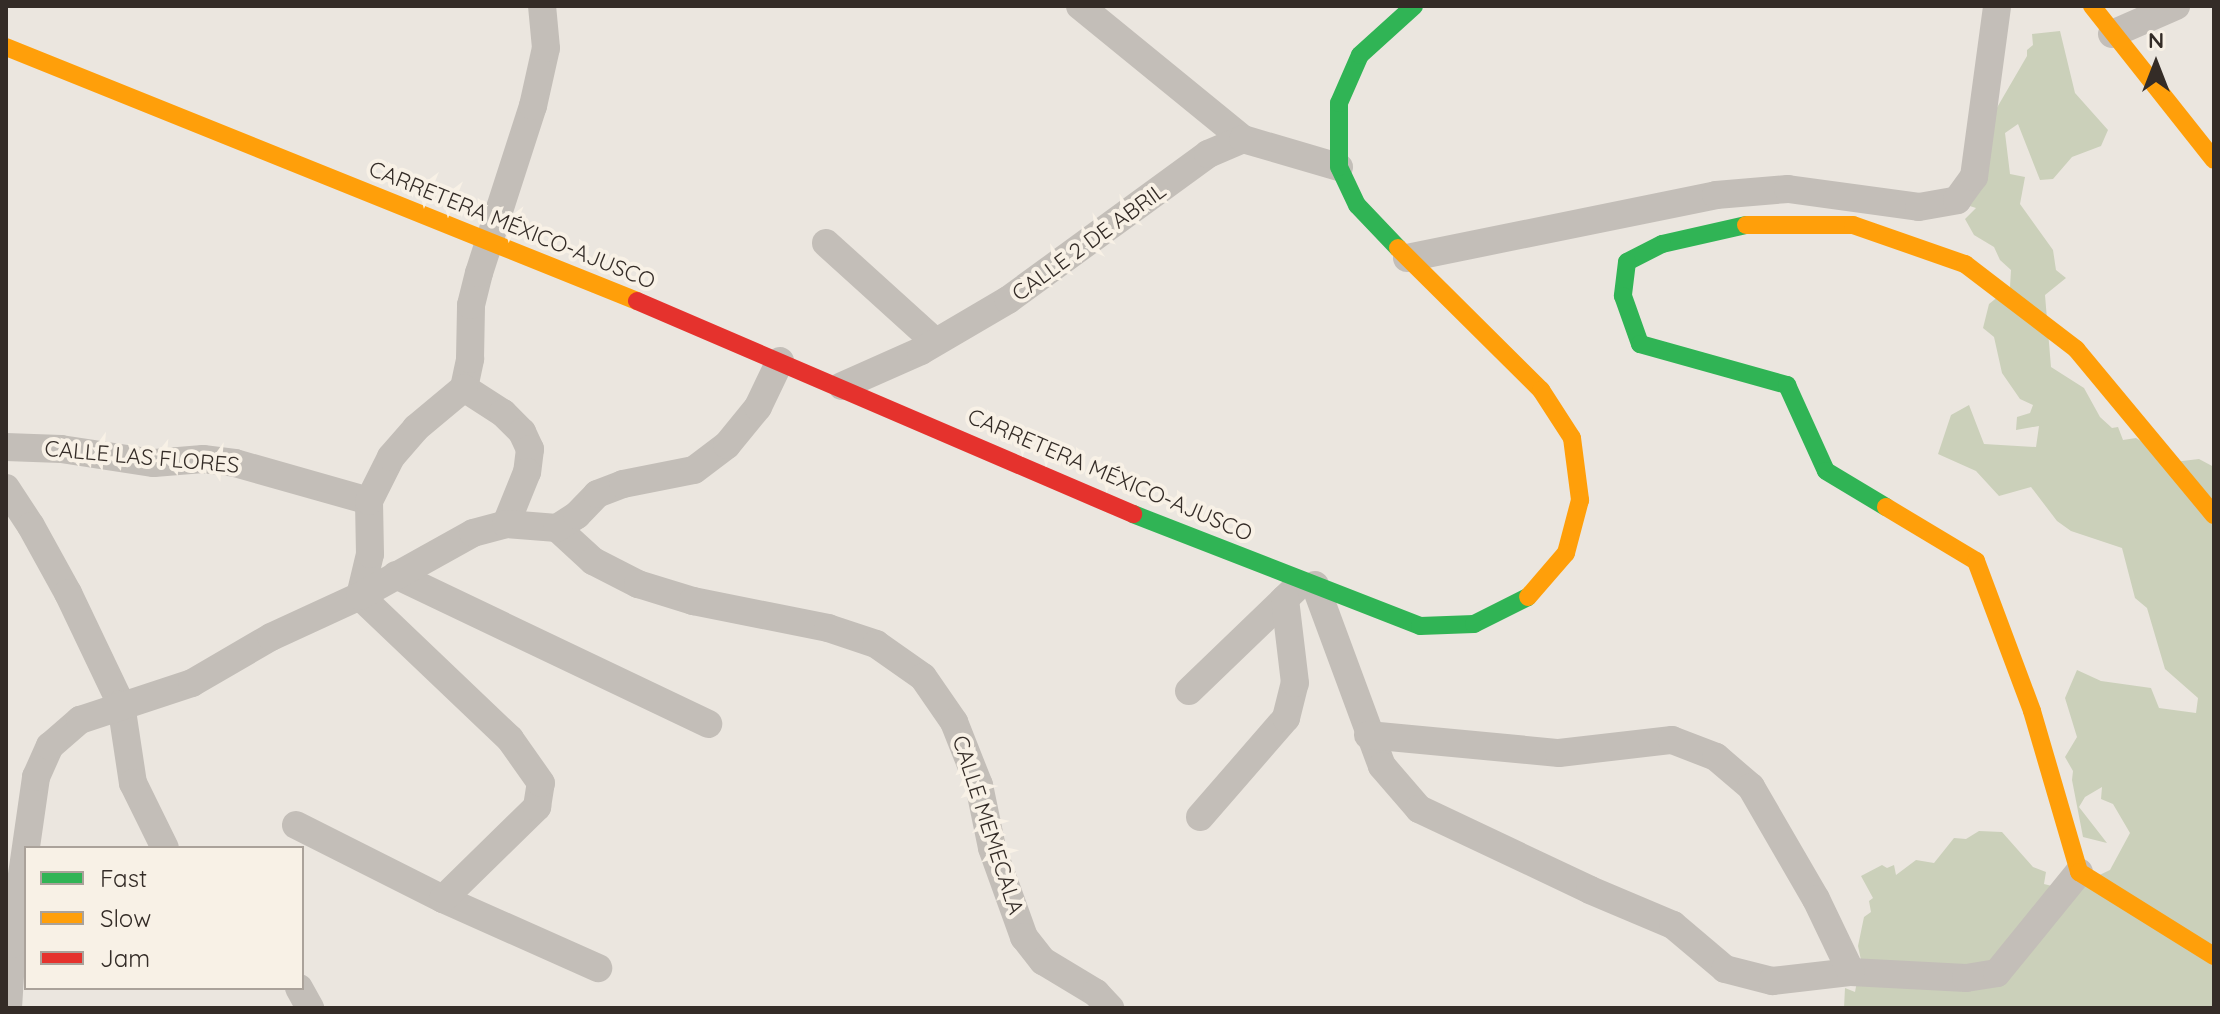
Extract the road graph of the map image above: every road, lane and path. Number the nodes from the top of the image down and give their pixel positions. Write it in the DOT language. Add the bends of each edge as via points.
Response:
graph roads {
  1 [pos="542,6"];
  2 [pos="1080,6"];
  3 [pos="1414,6"];
  4 [pos="1997,6"];
  5 [pos="2092,6"];
  6 [pos="2176,6"];
  7 [pos="2112,34"];
  8 [pos="6,47"];
  9 [pos="1243,139"];
  10 [pos="2214,160"];
  11 [pos="1339,167"];
  12 [pos="491,240"];
  13 [pos="826,243"];
  14 [pos="1407,258"];
  15 [pos="935,342"];
  16 [pos="780,361"];
  17 [pos="842,386"];
  18 [pos="464,388"];
  19 [pos="6,447"];
  20 [pos="6,488"];
  21 [pos="369,501"];
  22 [pos="2214,515"];
  23 [pos="506,524"];
  24 [pos="557,528"];
  25 [pos="396,575"];
  26 [pos="1301,588"];
  27 [pos="360,596"];
  28 [pos="1189,691"];
  29 [pos="121,704"];
  30 [pos="708,724"];
  31 [pos="1368,735"];
  32 [pos="1200,817"];
  33 [pos="296,825"];
  34 [pos="26,846"];
  35 [pos="164,846"];
  36 [pos="24,860"];
  37 [pos="2079,872"];
  38 [pos="443,899"];
  39 [pos="2214,956"];
  40 [pos="598,968"];
  41 [pos="1851,972"];
  42 [pos="300,990"];
  43 [pos="8,1008"];
  44 [pos="310,1008"];
  45 [pos="1110,1008"];
  1 -- 12 [label="street" via="546,48 537,91"];
  2 -- 9 [label="street"];
  3 -- 11 [label="main road, CARRETERA MÉXICO-AJUSCO" via="1360,55 1339,103"];
  4 -- 14 [label="street" via="1974,177 1957,200 1919,207 1788,189 1716,195"];
  5 -- 7 [label="main road"];
  6 -- 7 [label="street"];
  7 -- 10 [label="main road"];
  8 -- 12 [label="main road, CARRETERA MÉXICO-AJUSCO"];
  9 -- 11 [label="street"];
  9 -- 15 [label="street, CALLE 2 DE ABRIL" via="1208,154 1008,300"];
  11 -- 14 [label="main road, CARRETERA MÉXICO-AJUSCO" via="1357,205"];
  12 -- 16 [label="main road, CARRETERA MÉXICO-AJUSCO"];
  12 -- 18 [label="street" via="471,305"];
  13 -- 15 [label="street"];
  14 -- 26 [label="main road, CARRETERA MÉXICO-AJUSCO" via="1541,390 1572,438 1580,500 1566,553 1530,596 1474,624 1420,626"];
  15 -- 17 [label="street, CALLE 2 DE ABRIL"];
  16 -- 17 [label="main road, CARRETERA MÉXICO-AJUSCO"];
  16 -- 24 [label="street" via="758,407 727,445 694,470 597,494"];
  17 -- 26 [label="main road, CARRETERA MÉXICO-AJUSCO"];
  18 -- 21 [label="street" via="399,448"];
  18 -- 23 [label="street" via="503,413 530,449 527,472"];
  19 -- 21 [label="street, CALLE LAS FLORES" via="154,463 235,463"];
  20 -- 29 [label="street" via="68,593"];
  21 -- 27 [label="street" via="370,554"];
  22 -- 37 [label="main road" via="2076,349 1965,264 1853,225 1740,225 1662,244 1627,262 1623,296 1640,344 1787,385 1826,471 1976,561 2032,711"];
  23 -- 24 [label="street"];
  23 -- 25 [label="street" via="473,533"];
  24 -- 45 [label="street, CALLE MEMECALA" via="593,561 638,584 852,636 876,644 923,677 954,722 979,785 992,848 1024,937 1043,961 1096,993"];
  25 -- 27 [label="street"];
  25 -- 30 [label="street"];
  26 -- 28 [label="street"];
  26 -- 31 [label="street"];
  26 -- 32 [label="street" via="1295,683 1286,718"];
  27 -- 29 [label="street" via="271,637 192,683"];
  27 -- 38 [label="street" via="510,739 541,783 537,807"];
  29 -- 34 [label="street" via="80,720 50,746 36,777"];
  29 -- 35 [label="street" via="133,783"];
  31 -- 41 [label="street" via="1382,766 1419,809 1673,925 1725,969 1772,981"];
  31 -- 41 [label="street" via="1559,753 1672,740 1716,757 1751,787"];
  33 -- 38 [label="street"];
  36 -- 43 [label="street"];
  37 -- 39 [label="main road"];
  37 -- 41 [label="street" via="1997,973 1966,978"];
  38 -- 40 [label="street"];
  42 -- 44 [label="street"];
}
